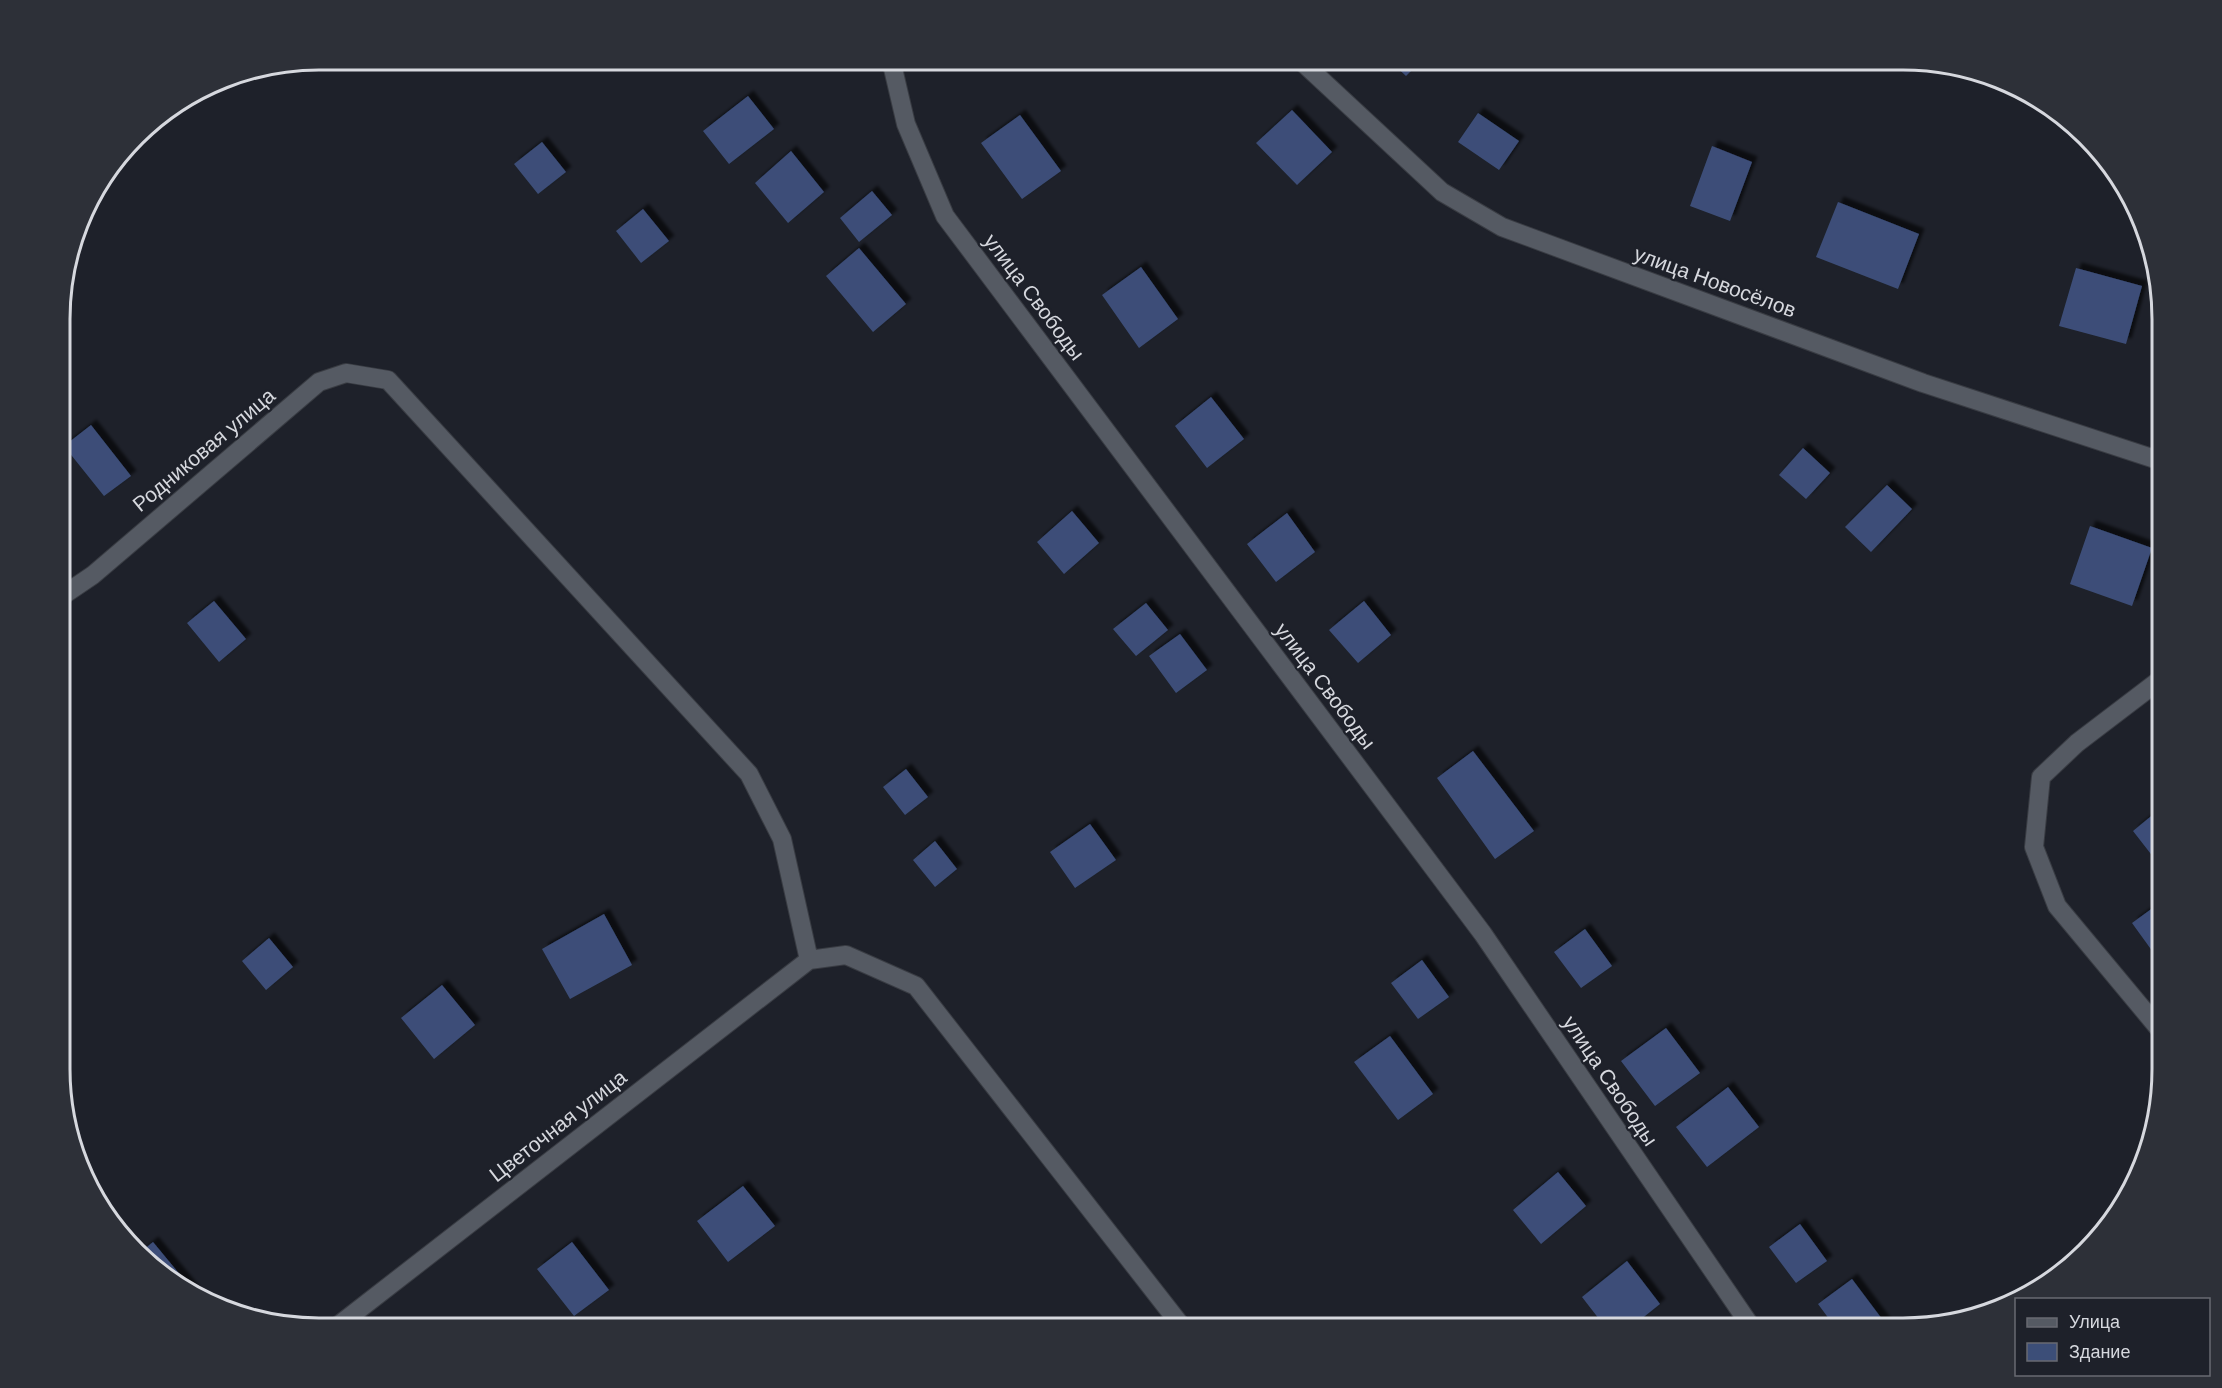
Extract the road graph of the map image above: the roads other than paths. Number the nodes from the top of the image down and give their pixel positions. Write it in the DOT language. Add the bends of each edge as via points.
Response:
graph roads {
  1 [pos="893,70"];
  2 [pos="1311,70"];
  3 [pos="2152,458"];
  4 [pos="70,591"];
  5 [pos="2152,687"];
  6 [pos="809,960"];
  7 [pos="2152,1019"];
  8 [pos="348,1318"];
  9 [pos="1176,1318"];
  10 [pos="1745,1318"];
  1 -- 10 [label="street, улица Свободы" via="906,124 945,216 1483,934"];
  2 -- 3 [label="street, улица Новосёлов" via="1442,192 1502,227 1923,383"];
  4 -- 6 [label="street, Родниковая улица" via="319,382 345,373 388,380 749,774 782,839"];
  5 -- 7 [label="street" via="2077,743 2041,777 2034,847 2058,906"];
  6 -- 8 [label="street, Цветочная улица"];
  6 -- 9 [label="street" via="846,955 916,986"];
}
